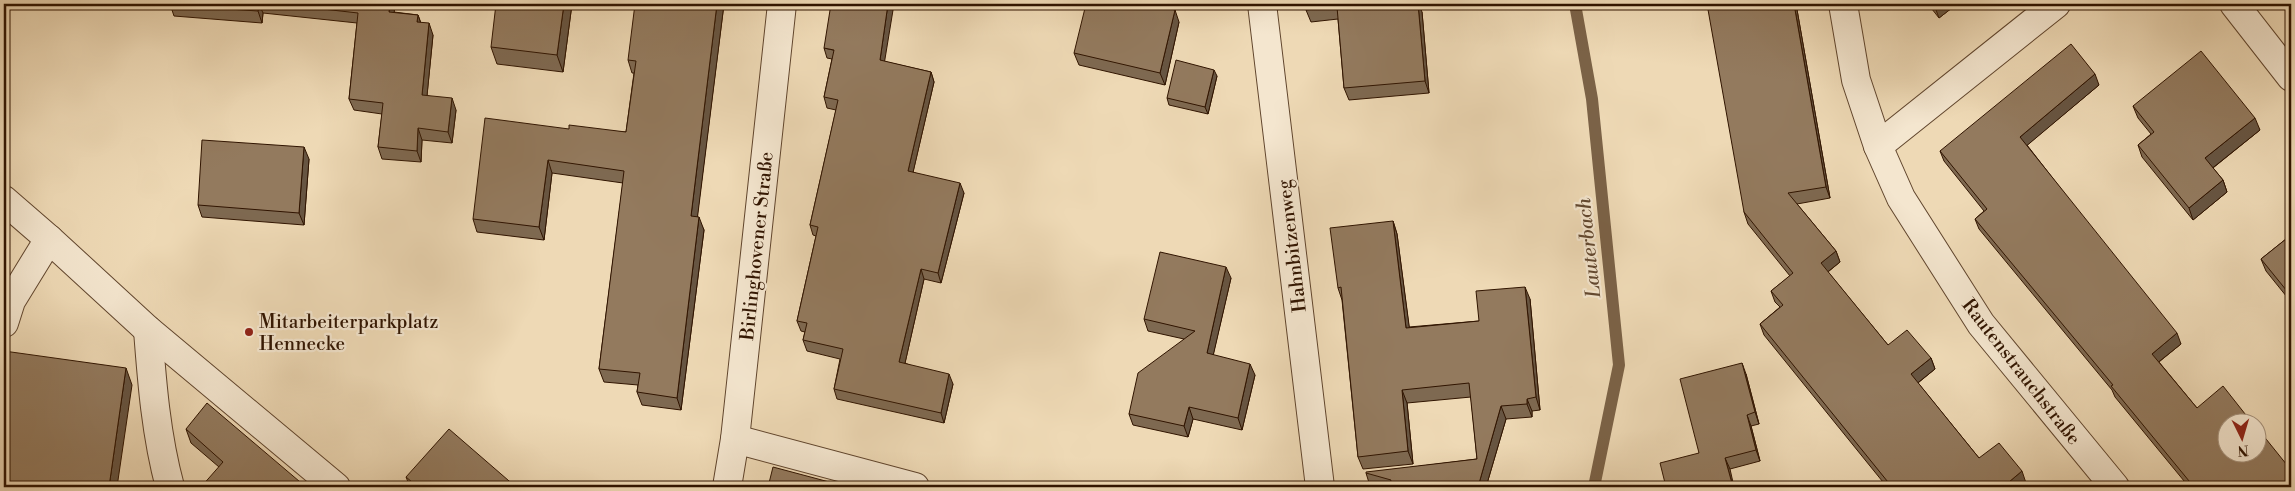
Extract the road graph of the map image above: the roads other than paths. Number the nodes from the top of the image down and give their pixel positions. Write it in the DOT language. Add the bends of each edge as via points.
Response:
graph roads {
  1 [pos="782,4"];
  2 [pos="1262,4"];
  3 [pos="1842,4"];
  4 [pos="2056,4"];
  5 [pos="2234,4"];
  6 [pos="2291,77"];
  7 [pos="1878,146"];
  8 [pos="4,200"];
  9 [pos="49,239"];
  10 [pos="4,323"];
  11 [pos="148,330"];
  12 [pos="735,439"];
  13 [pos="900,485"];
  14 [pos="170,487"];
  15 [pos="336,487"];
  16 [pos="726,487"];
  17 [pos="1320,487"];
  18 [pos="2115,487"];
  1 -- 12 [label="street, Birlinghovener Straße"];
  2 -- 17 [label="street, Hahnbitzenweg"];
  3 -- 7 [label="street, Rautenstrauchstraße" via="1856,80"];
  4 -- 7 [label="street"];
  5 -- 6 [label="street"];
  7 -- 18 [label="street, Rautenstrauchstraße" via="1901,198 1981,324"];
  8 -- 9 [label="street"];
  9 -- 10 [label="street" via="11,300"];
  9 -- 11 [label="street"];
  11 -- 14 [label="street" via="154,407"];
  11 -- 15 [label="street"];
  12 -- 13 [label="street"];
  12 -- 16 [label="street, Birlinghovener Straße"];
}
